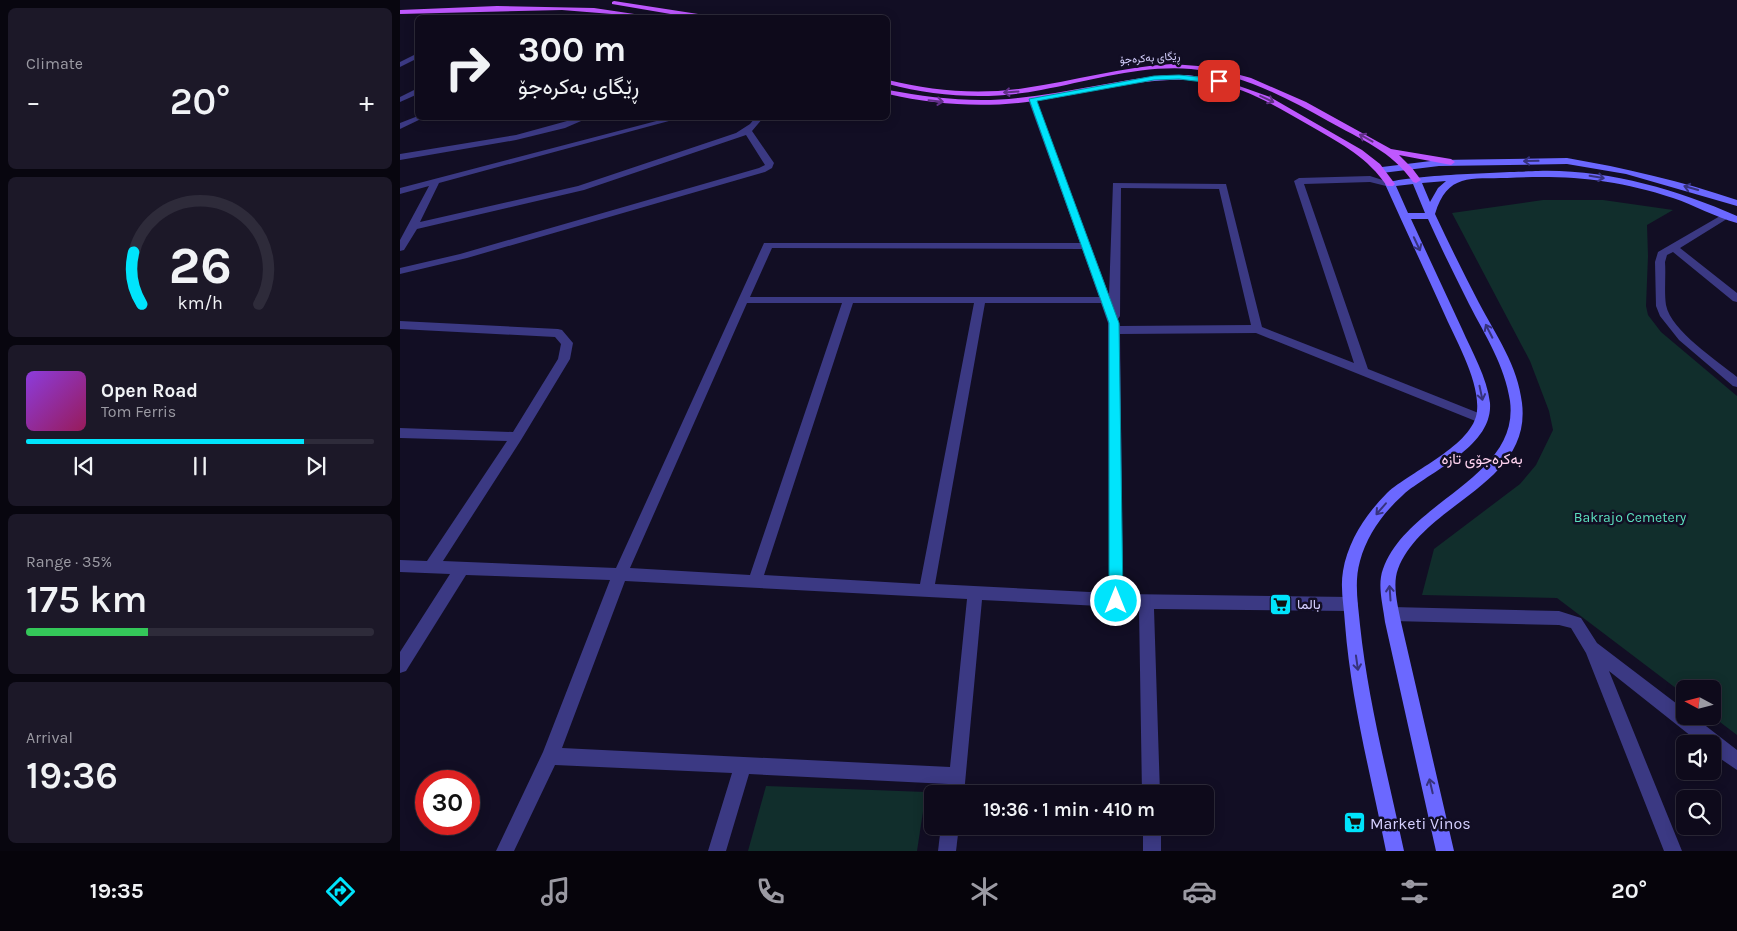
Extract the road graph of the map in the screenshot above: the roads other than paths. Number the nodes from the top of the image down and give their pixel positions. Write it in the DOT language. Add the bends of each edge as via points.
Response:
graph roads {
  1 [pos="550,0"];
  2 [pos="608,2"];
  3 [pos="400,4"];
  4 [pos="400,12"];
  5 [pos="639,15"];
  6 [pos="695,15"];
  7 [pos="415,57"];
  8 [pos="400,65"];
  9 [pos="890,82"];
  10 [pos="924,89"];
  11 [pos="415,92"];
  12 [pos="890,92"];
  13 [pos="913,98"];
  14 [pos="1032,99"];
  15 [pos="400,100"];
  16 [pos="415,120"];
  17 [pos="578,120"];
  18 [pos="668,120"];
  19 [pos="758,120"];
  20 [pos="400,126"];
  21 [pos="748,131"];
  22 [pos="1380,146"];
  23 [pos="400,157"];
  24 [pos="1451,162"];
  25 [pos="1406,166"];
  26 [pos="1382,170"];
  27 [pos="1461,176"];
  28 [pos="1370,179"];
  29 [pos="1416,180"];
  30 [pos="436,181"];
  31 [pos="1390,184"];
  32 [pos="400,191"];
  33 [pos="1737,203"];
  34 [pos="1404,216"];
  35 [pos="1430,216"];
  36 [pos="1732,217"];
  37 [pos="413,227"];
  38 [pos="1086,246"];
  39 [pos="1673,247"];
  40 [pos="400,248"];
  41 [pos="400,272"];
  42 [pos="1737,299"];
  43 [pos="744,300"];
  44 [pos="849,300"];
  45 [pos="980,300"];
  46 [pos="1105,300"];
  47 [pos="400,325"];
  48 [pos="1114,327"];
  49 [pos="1257,329"];
  50 [pos="1363,372"];
  51 [pos="1737,383"];
  52 [pos="1482,419"];
  53 [pos="400,433"];
  54 [pos="517,437"];
  55 [pos="400,566"];
  56 [pos="431,567"];
  57 [pos="462,568"];
  58 [pos="620,574"];
  59 [pos="755,582"];
  60 [pos="926,591"];
  61 [pos="975,594"];
  62 [pos="1116,601"];
  63 [pos="1146,602"];
  64 [pos="1351,604"];
  65 [pos="1392,614"];
  66 [pos="1592,648"];
  67 [pos="400,666"];
  68 [pos="550,756"];
  69 [pos="1737,760"];
  70 [pos="743,766"];
  71 [pos="958,776"];
  72 [pos="956,785"];
  73 [pos="1151,785"];
  74 [pos="949,835"];
  75 [pos="1152,835"];
  76 [pos="505,851"];
  77 [pos="717,851"];
  78 [pos="947,851"];
  79 [pos="1152,851"];
  80 [pos="1395,851"];
  81 [pos="1445,851"];
  82 [pos="1673,851"];
  1 -- 3 [label="main road"];
  2 -- 6 [label="main road"];
  4 -- 5 [label="main road" via="570,8"];
  7 -- 8 [label="street"];
  9 -- 10 [label="main road, ڕێگای بەکرەجۆ"];
  10 -- 13 [label="main road"];
  22 -- 10 [label="main road, ڕێگای بەکرەجۆ, one-way" via="1265,86 1235,75 1198,68 1166,66 1132,70 1021,91 980,93"];
  11 -- 15 [label="street"];
  12 -- 13 [label="main road, ڕێگای بەکرەجۆ"];
  13 -- 14 [label="main road, ڕێگای بەکرەجۆ, one-way" via="984,103"];
  14 -- 26 [label="main road, ڕێگای بەکرەجۆ, one-way" via="1154,78 1219,81 1261,96 1298,116 1365,156"];
  14 -- 38 [label="street"];
  16 -- 20 [label="street"];
  17 -- 23 [label="street" via="506,140"];
  18 -- 30 [label="street"];
  19 -- 21 [label="street"];
  21 -- 37 [label="street" via="587,186"];
  21 -- 41 [label="street" via="770,163 766,168"];
  22 -- 24 [label="main road"];
  22 -- 25 [label="main road, ڕێگای بەکرەجۆ"];
  24 -- 25 [label="main road"];
  33 -- 24 [label="main road, one-way" via="1641,174 1586,163"];
  25 -- 26 [label="main road"];
  25 -- 29 [label="main road, ڕێگای بەکرەجۆ"];
  26 -- 28 [label="street"];
  26 -- 31 [label="main road, ڕێگای بەکرەجۆ"];
  27 -- 29 [label="main road"];
  27 -- 35 [label="main road" via="1437,193"];
  27 -- 36 [label="main road, one-way" via="1549,173 1599,178 1666,194"];
  28 -- 31 [label="street"];
  28 -- 50 [label="street" via="1299,181"];
  29 -- 31 [label="main road"];
  29 -- 35 [label="main road"];
  30 -- 32 [label="street"];
  30 -- 37 [label="street"];
  31 -- 34 [label="main road"];
  34 -- 35 [label="main road"];
  34 -- 52 [label="main road, one-way" via="1469,356 1482,395"];
  65 -- 35 [label="main road, one-way" via="1389,572 1403,544 1432,514 1484,475 1504,455 1513,439 1516,421 1517,404 1510,373"];
  36 -- 39 [label="street"];
  37 -- 40 [label="street"];
  38 -- 43 [label="street" via="768,245"];
  38 -- 46 [label="street"];
  39 -- 42 [label="street"];
  39 -- 51 [label="street" via="1662,254 1660,262 1663,313 1672,326"];
  43 -- 44 [label="street"];
  43 -- 58 [label="street"];
  44 -- 45 [label="street"];
  44 -- 59 [label="street"];
  45 -- 46 [label="street"];
  45 -- 60 [label="street"];
  46 -- 48 [label="street"];
  47 -- 54 [label="street" via="558,333 567,343 564,359"];
  48 -- 49 [label="street"];
  48 -- 49 [label="street" via="1116,185 1223,186"];
  48 -- 62 [label="street"];
  49 -- 50 [label="street"];
  50 -- 52 [label="street"];
  52 -- 64 [label="main road, one-way" via="1467,441 1407,484 1378,512 1358,544 1352,562 1349,581"];
  53 -- 54 [label="street"];
  54 -- 56 [label="street"];
  55 -- 56 [label="street"];
  56 -- 57 [label="street"];
  57 -- 58 [label="street"];
  57 -- 67 [label="street"];
  58 -- 59 [label="street"];
  58 -- 68 [label="street"];
  59 -- 60 [label="street"];
  60 -- 61 [label="street"];
  61 -- 62 [label="street"];
  61 -- 71 [label="street"];
  62 -- 63 [label="street"];
  63 -- 64 [label="street"];
  63 -- 73 [label="street"];
  64 -- 80 [label="main road, one-way" via="1356,664"];
  65 -- 66 [label="street" via="1559,618 1576,623"];
  81 -- 65 [label="main road, one-way"];
  66 -- 69 [label="street"];
  66 -- 82 [label="street"];
  68 -- 70 [label="street"];
  68 -- 76 [label="street"];
  70 -- 71 [label="street"];
  70 -- 77 [label="street"];
  71 -- 72 [label="street"];
  74 -- 78 [label="street"];
  75 -- 79 [label="street"];
}
